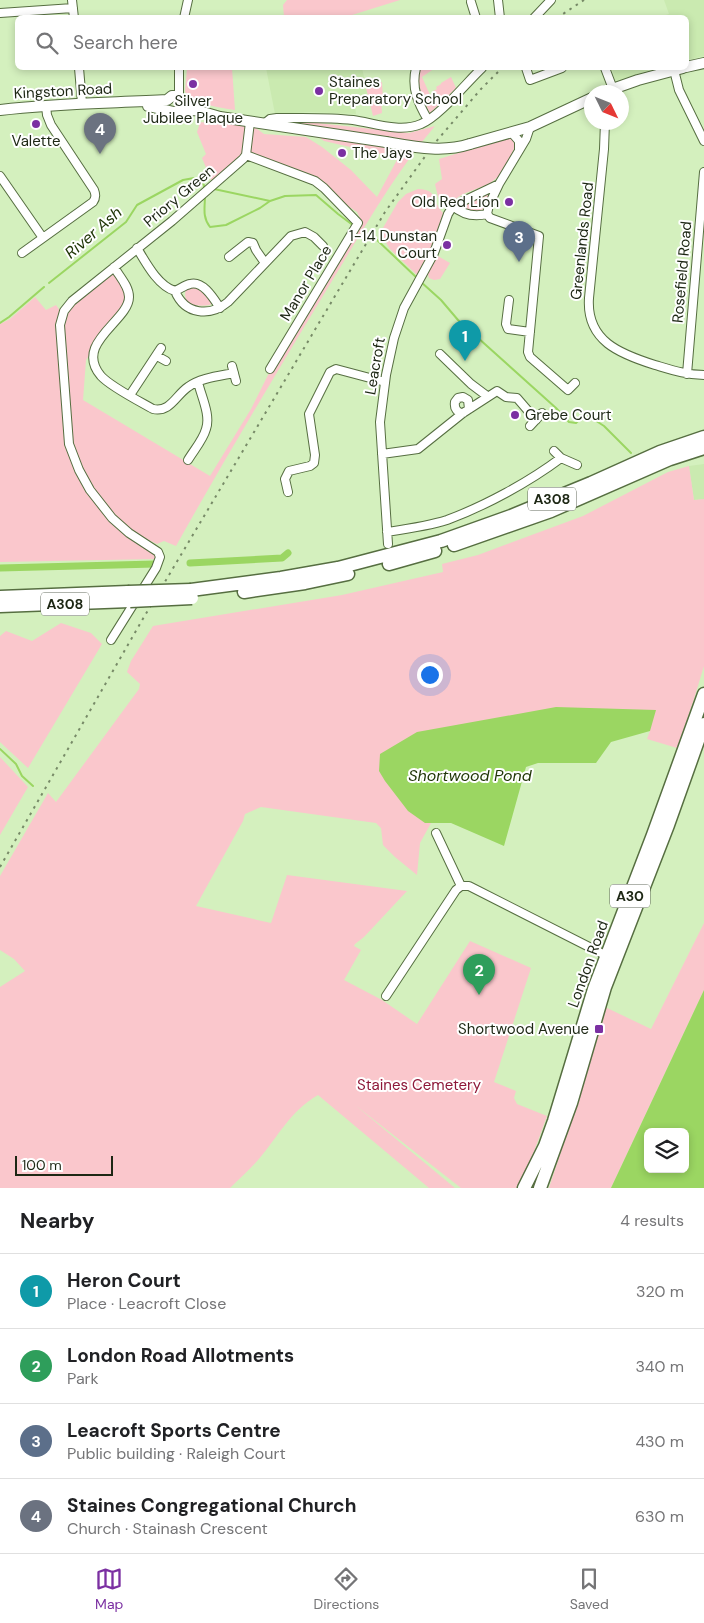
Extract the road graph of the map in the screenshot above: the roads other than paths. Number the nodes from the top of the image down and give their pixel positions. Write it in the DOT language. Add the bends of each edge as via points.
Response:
graph roads {
  1 [pos="188,0"];
  2 [pos="498,0"];
  3 [pos="549,1"];
  4 [pos="471,2"];
  5 [pos="72,4"];
  6 [pos="0,13"];
  7 [pos="185,15"];
  8 [pos="475,15"];
  9 [pos="500,15"];
  10 [pos="537,15"];
  11 [pos="704,63"];
  12 [pos="689,66"];
  13 [pos="79,70"];
  14 [pos="179,70"];
  15 [pos="416,70"];
  16 [pos="480,70"];
  17 [pos="527,70"];
  18 [pos="557,70"];
  19 [pos="605,70"];
  20 [pos="676,70"];
  21 [pos="679,70"];
  22 [pos="607,85"];
  23 [pos="627,85"];
  24 [pos="584,102"];
  25 [pos="82,103"];
  26 [pos="175,103"];
  27 [pos="46,106"];
  28 [pos="0,110"];
  29 [pos="428,120"];
  30 [pos="250,122"];
  31 [pos="265,123"];
  32 [pos="530,127"];
  33 [pos="605,130"];
  34 [pos="512,133"];
  35 [pos="704,141"];
  36 [pos="519,150"];
  37 [pos="246,155"];
  38 [pos="704,172"];
  39 [pos="0,176"];
  40 [pos="499,184"];
  41 [pos="453,206"];
  42 [pos="488,214"];
  43 [pos="43,238"];
  44 [pos="323,246"];
  45 [pos="137,248"];
  46 [pos="22,253"];
  47 [pos="228,257"];
  48 [pos="265,263"];
  49 [pos="114,267"];
  50 [pos="175,291"];
  51 [pos="509,300"];
  52 [pos="220,308"];
  53 [pos="530,332"];
  54 [pos="161,348"];
  55 [pos="440,354"];
  56 [pos="157,356"];
  57 [pos="166,361"];
  58 [pos="270,369"];
  59 [pos="687,374"];
  60 [pos="704,375"];
  61 [pos="198,382"];
  62 [pos="236,382"];
  63 [pos="385,382"];
  64 [pos="575,383"];
  65 [pos="130,395"];
  66 [pos="487,396"];
  67 [pos="542,413"];
  68 [pos="536,420"];
  69 [pos="530,426"];
  70 [pos="704,437"];
  71 [pos="704,448"];
  72 [pos="554,451"];
  73 [pos="382,454"];
  74 [pos="562,458"];
  75 [pos="188,460"];
  76 [pos="576,465"];
  77 [pos="284,490"];
  78 [pos="387,532"];
  79 [pos="388,544"];
  80 [pos="398,558"];
  81 [pos="129,597"];
  82 [pos="0,598"];
  83 [pos="0,606"];
  84 [pos="111,640"];
  85 [pos="704,694"];
  86 [pos="704,724"];
  87 [pos="436,833"];
  88 [pos="461,886"];
  89 [pos="607,956"];
  90 [pos="386,996"];
  91 [pos="524,1188"];
  92 [pos="540,1188"];
  1 -- 7 [label="street"];
  2 -- 9 [label="street"];
  3 -- 10 [label="street"];
  4 -- 8 [label="street"];
  5 -- 6 [label="street"];
  11 -- 12 [label="street"];
  13 -- 25 [label="street"];
  14 -- 26 [label="street"];
  15 -- 29 [label="street" via="417,102"];
  16 -- 29 [label="street"];
  17 -- 18 [label="street" via="530,80"];
  19 -- 22 [label="street"];
  20 -- 23 [label="street"];
  21 -- 35 [label="street" via="679,90"];
  24 -- 32 [label="street, Kingston Road"];
  25 -- 26 [label="street, Kingston Road"];
  25 -- 27 [label="street, Kingston Road"];
  26 -- 30 [label="street, Kingston Road" via="220,117"];
  27 -- 28 [label="street, Kingston Road"];
  27 -- 43 [label="street" via="51,125 96,194 93,202"];
  29 -- 31 [label="street" via="411,127 328,118 277,118"];
  30 -- 31 [label="street, Kingston Road"];
  30 -- 37 [label="street"];
  31 -- 34 [label="street, Kingston Road, bridge" via="444,150"];
  32 -- 34 [label="street, Kingston Road"];
  32 -- 36 [label="street"];
  33 -- 59 [label="street, Greenlands Road" via="590,317 600,336 616,350"];
  34 -- 36 [label="street" via="519,141"];
  36 -- 40 [label="street"];
  37 -- 45 [label="street, Priory Green" via="216,184"];
  37 -- 58 [label="street, Manor Place" via="315,181 358,223"];
  38 -- 59 [label="street, Rosefield Road"];
  39 -- 43 [label="street"];
  40 -- 41 [label="street"];
  40 -- 42 [label="street"];
  41 -- 42 [label="street" via="470,216"];
  41 -- 63 [label="street, Leacroft" via="434,253 404,308"];
  42 -- 53 [label="street" via="490,218 539,236"];
  43 -- 46 [label="street"];
  44 -- 48 [label="street" via="309,234 298,233 282,244"];
  45 -- 49 [label="street, Priory Green"];
  45 -- 50 [label="street" via="152,272"];
  47 -- 48 [label="street" via="248,242 253,243"];
  48 -- 52 [label="street"];
  49 -- 65 [label="street" via="127,288 128,302 104,333 94,360 103,378"];
  49 -- 84 [label="street, Priory Green" via="72,301 64,311 60,325 69,444 78,470 112,518 158,552 160,557"];
  50 -- 52 [label="street" via="178,298 194,310 206,312"];
  50 -- 52 [label="street" via="197,284 212,296"];
  51 -- 53 [label="street" via="508,329"];
  53 -- 64 [label="street" via="530,357 568,390"];
  54 -- 56 [label="street"];
  55 -- 66 [label="street"];
  56 -- 57 [label="street"];
  56 -- 65 [label="street"];
  59 -- 60 [label="street, Greenlands Road"];
  61 -- 62 [label="street" via="233,369"];
  61 -- 65 [label="street" via="163,410 153,410"];
  61 -- 75 [label="street" via="208,423"];
  63 -- 73 [label="street, Leacroft" via="380,422"];
  63 -- 77 [label="street" via="336,369 330,372 310,414 314,463 290,471"];
  66 -- 68 [label="street" via="497,391 506,397 516,398"];
  66 -- 73 [label="street" via="418,449"];
  67 -- 68 [label="street"];
  68 -- 69 [label="street"];
  70 -- 80 [label="highway, A308"];
  71 -- 80 [label="highway, A308" via="510,526"];
  72 -- 74 [label="street"];
  73 -- 78 [label="street, Leacroft"];
  74 -- 76 [label="street"];
  74 -- 78 [label="street" via="511,490 446,520"];
  78 -- 79 [label="street, Leacroft"];
  80 -- 81 [label="highway, A308, bridge" via="306,583"];
  81 -- 82 [label="highway, A308"];
  81 -- 83 [label="highway, A308"];
  85 -- 89 [label="highway, London Road / A30"];
  86 -- 92 [label="highway, A30" via="605,987 571,1103"];
  87 -- 88 [label="street"];
  88 -- 89 [label="street" via="469,886"];
  88 -- 90 [label="street"];
  89 -- 91 [label="highway, London Road / A30" via="554,1121"];
}
